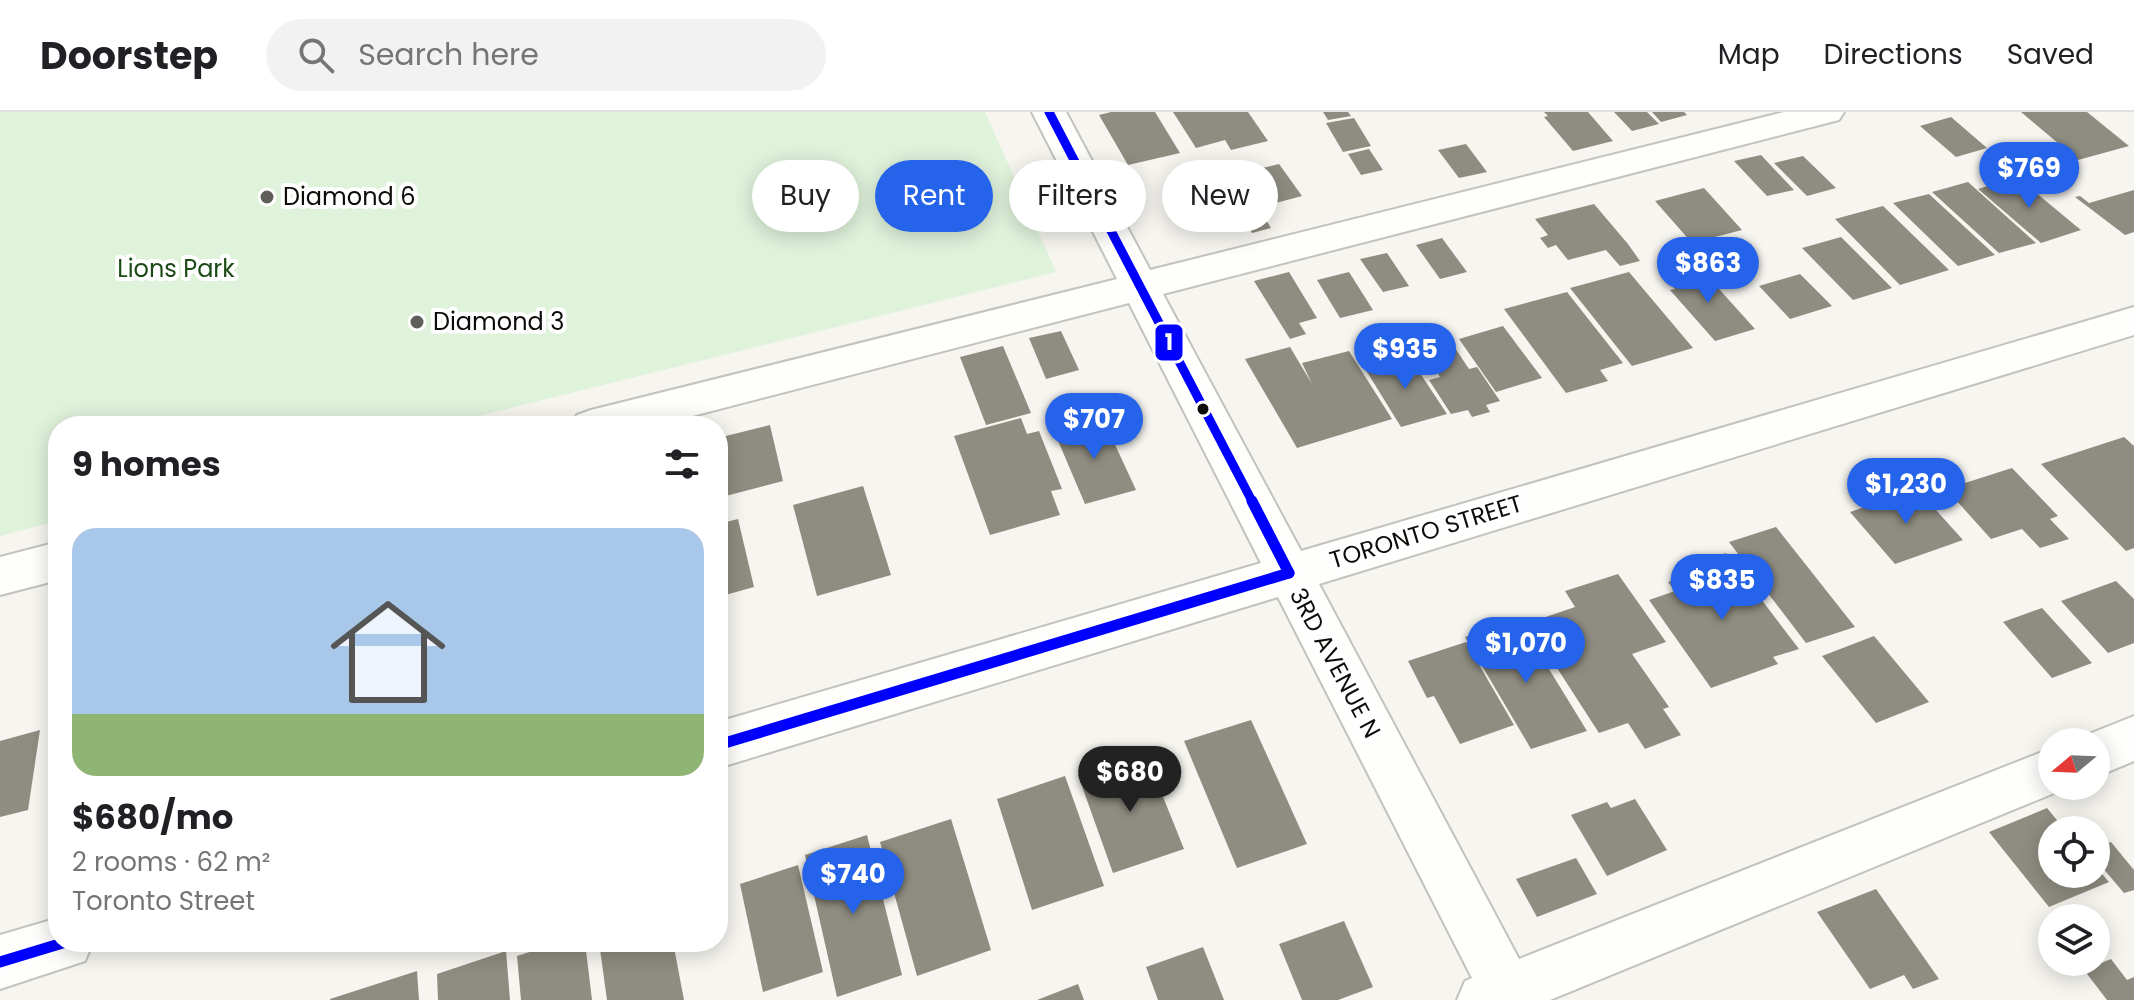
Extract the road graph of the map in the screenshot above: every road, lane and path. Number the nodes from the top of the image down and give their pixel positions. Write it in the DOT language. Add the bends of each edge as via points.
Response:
graph roads {
  1 [pos="1049,112"];
  2 [pos="1827,112"];
  3 [pos="1140,287"];
  4 [pos="2134,321"];
  5 [pos="630,416"];
  6 [pos="48,564"];
  7 [pos="1289,573"];
  8 [pos="0,576"];
  9 [pos="2134,738"];
  10 [pos="728,742"];
  11 [pos="2110,748"];
  12 [pos="2038,777"];
  13 [pos="48,947"];
  14 [pos="0,962"];
  15 [pos="1501,997"];
  1 -- 3 [label="street, 3RD AVENUE N"];
  2 -- 3 [label="street"];
  3 -- 5 [label="street"];
  3 -- 7 [label="street, 3RD AVENUE N"];
  4 -- 7 [label="street, TORONTO STREET"];
  6 -- 8 [label="street"];
  7 -- 10 [label="street, TORONTO STREET"];
  7 -- 15 [label="street, 3RD AVENUE N"];
  9 -- 11 [label="street"];
  12 -- 15 [label="street"];
  13 -- 14 [label="street"];
}
